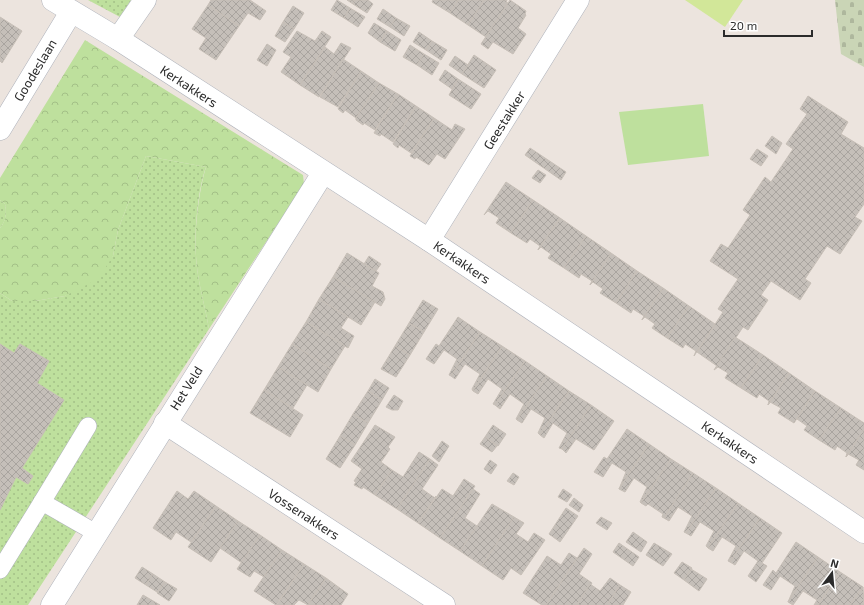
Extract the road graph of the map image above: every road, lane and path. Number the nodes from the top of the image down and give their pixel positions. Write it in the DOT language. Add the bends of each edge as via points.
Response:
graph roads {
  1 [pos="145,0"];
  2 [pos="578,0"];
  3 [pos="62,6"];
  4 [pos="118,39"];
  5 [pos="0,129"];
  6 [pos="323,173"];
  7 [pos="429,240"];
  8 [pos="165,423"];
  9 [pos="88,426"];
  10 [pos="42,502"];
  11 [pos="864,532"];
  12 [pos="96,533"];
  13 [pos="0,570"];
  14 [pos="52,605"];
  15 [pos="444,605"];
  1 -- 4 [label="street"];
  2 -- 7 [label="street, Geestakker"];
  3 -- 4 [label="street, Kerkakkers"];
  3 -- 5 [label="street, Goodeslaan"];
  4 -- 6 [label="street, Kerkakkers"];
  6 -- 7 [label="street, Kerkakkers"];
  6 -- 8 [label="street, Het Veld"];
  7 -- 11 [label="street, Kerkakkers"];
  8 -- 12 [label="street, Het Veld"];
  8 -- 15 [label="street, Vossenakkers"];
  9 -- 10 [label="lane"];
  10 -- 12 [label="lane"];
  10 -- 13 [label="lane"];
  12 -- 14 [label="street, Het Veld"];
}
